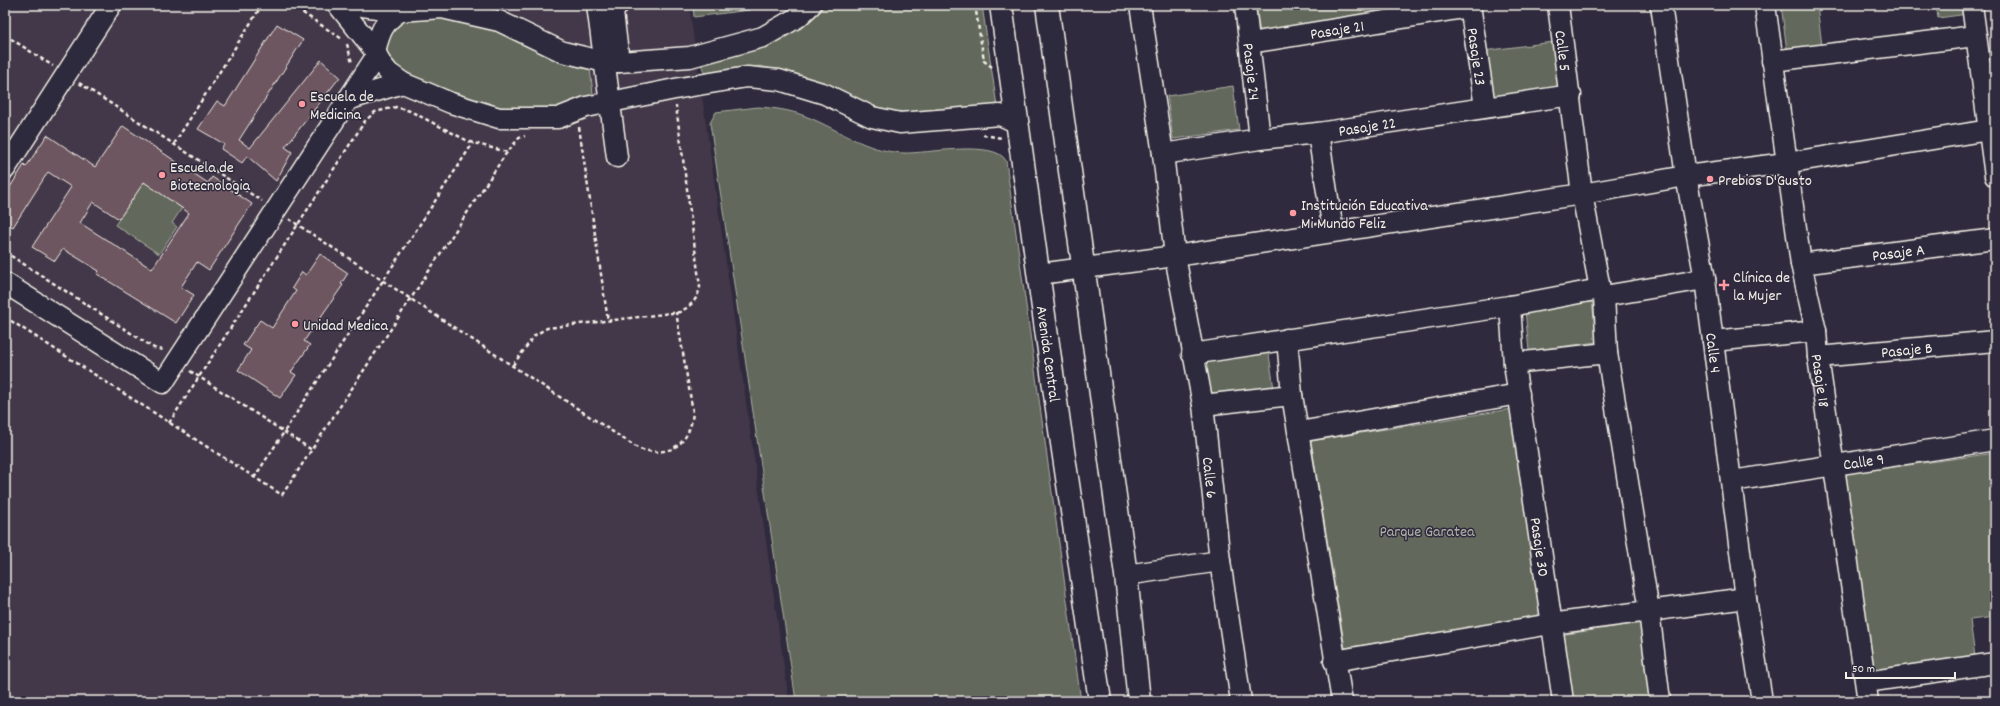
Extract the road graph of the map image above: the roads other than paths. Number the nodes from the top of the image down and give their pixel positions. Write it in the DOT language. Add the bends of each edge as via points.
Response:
graph roads {
  1 [pos="111,5"];
  2 [pos="338,5"];
  3 [pos="355,5"];
  4 [pos="597,5"];
  5 [pos="618,5"];
  6 [pos="811,5"];
  7 [pos="1001,5"];
  8 [pos="1047,5"];
  9 [pos="1140,5"];
  10 [pos="1245,5"];
  11 [pos="1558,5"];
  12 [pos="1661,5"];
  13 [pos="1765,5"];
  14 [pos="1972,5"];
  15 [pos="426,6"];
  16 [pos="1470,6"];
  17 [pos="400,11"];
  18 [pos="496,13"];
  19 [pos="1975,36"];
  20 [pos="1250,43"];
  21 [pos="376,53"];
  22 [pos="1772,61"];
  23 [pos="612,62"];
  24 [pos="403,83"];
  25 [pos="1571,95"];
  26 [pos="347,100"];
  27 [pos="610,102"];
  28 [pos="1485,107"];
  29 [pos="1018,123"];
  30 [pos="1992,129"];
  31 [pos="1318,133"];
  32 [pos="1260,139"];
  33 [pos="1163,154"];
  34 [pos="617,157"];
  35 [pos="1786,163"];
  36 [pos="5,169"];
  37 [pos="1686,176"];
  38 [pos="1995,176"];
  39 [pos="1582,194"];
  40 [pos="1333,231"];
  41 [pos="1995,239"];
  42 [pos="1175,256"];
  43 [pos="1801,264"];
  44 [pos="1083,267"];
  45 [pos="1039,274"];
  46 [pos="1705,279"];
  47 [pos="5,282"];
  48 [pos="1602,292"];
  49 [pos="1510,306"];
  50 [pos="1816,331"];
  51 [pos="1287,339"];
  52 [pos="1713,341"];
  53 [pos="1995,341"];
  54 [pos="1607,353"];
  55 [pos="1192,354"];
  56 [pos="1818,357"];
  57 [pos="1514,363"];
  58 [pos="1519,394"];
  59 [pos="1292,395"];
  60 [pos="1203,405"];
  61 [pos="1299,432"];
  62 [pos="1995,440"];
  63 [pos="1834,465"];
  64 [pos="1732,481"];
  65 [pos="1220,561"];
  66 [pos="1126,575"];
  67 [pos="1746,598"];
  68 [pos="1649,611"];
  69 [pos="1551,624"];
  70 [pos="1334,661"];
  71 [pos="1995,663"];
  72 [pos="1867,692"];
  73 [pos="1100,701"];
  74 [pos="1139,701"];
  75 [pos="1241,701"];
  76 [pos="1342,701"];
  77 [pos="1563,701"];
  78 [pos="1660,701"];
  79 [pos="1762,701"];
  1 -- 36 [label="street"];
  2 -- 21 [label="street"];
  3 -- 17 [label="street"];
  4 -- 23 [label="street"];
  5 -- 23 [label="street" via="613,12"];
  6 -- 23 [label="street" via="798,17 763,37 690,57"];
  7 -- 29 [label="main road, Avenida Central"];
  8 -- 44 [label="main road"];
  9 -- 33 [label="street, Calle 6"];
  10 -- 20 [label="street, Pasaje 24"];
  11 -- 25 [label="street, Calle 5"];
  12 -- 37 [label="street, Calle 4"];
  13 -- 22 [label="street, Pasaje 18"];
  14 -- 19 [label="street"];
  15 -- 17 [label="street"];
  15 -- 18 [label="street"];
  16 -- 20 [label="street, Pasaje 21"];
  16 -- 28 [label="street, Pasaje 23"];
  17 -- 21 [label="street" via="390,18 380,31"];
  18 -- 23 [label="street" via="563,52"];
  19 -- 22 [label="street"];
  19 -- 30 [label="street"];
  20 -- 32 [label="street, Pasaje 24"];
  21 -- 24 [label="street" via="389,73"];
  21 -- 26 [label="street"];
  22 -- 35 [label="street, Pasaje 18"];
  23 -- 27 [label="street"];
  24 -- 26 [label="street"];
  24 -- 27 [label="street" via="499,118 578,120"];
  25 -- 28 [label="street, Pasaje 22"];
  25 -- 39 [label="street, Calle 5"];
  26 -- 47 [label="street" via="276,210 173,355 163,382"];
  27 -- 29 [label="street" via="747,77 779,80 825,94 872,117 900,123 1000,115"];
  27 -- 34 [label="street"];
  28 -- 31 [label="street, Pasaje 22"];
  29 -- 45 [label="main road, Avenida Central"];
  30 -- 35 [label="street"];
  30 -- 38 [label="street"];
  31 -- 32 [label="street, Pasaje 22"];
  31 -- 40 [label="street"];
  32 -- 33 [label="street, Pasaje 22"];
  33 -- 42 [label="street, Calle 6"];
  35 -- 37 [label="street"];
  35 -- 43 [label="street, Pasaje 18"];
  37 -- 39 [label="street"];
  37 -- 46 [label="street, Calle 4"];
  39 -- 40 [label="street"];
  39 -- 48 [label="street, Calle 5"];
  40 -- 42 [label="street"];
  41 -- 43 [label="street, Pasaje A"];
  42 -- 44 [label="street"];
  42 -- 55 [label="street, Calle 6"];
  43 -- 50 [label="street, Pasaje 18"];
  44 -- 45 [label="street"];
  44 -- 66 [label="main road"];
  45 -- 73 [label="main road, Avenida Central"];
  46 -- 48 [label="street"];
  46 -- 52 [label="street, Calle 4"];
  48 -- 49 [label="street"];
  48 -- 54 [label="street, Calle 5"];
  49 -- 51 [label="street"];
  49 -- 57 [label="street, Pasaje 30"];
  50 -- 52 [label="street"];
  50 -- 56 [label="street, Pasaje 18"];
  51 -- 55 [label="street"];
  51 -- 59 [label="street"];
  52 -- 64 [label="street, Calle 4"];
  53 -- 56 [label="street, Pasaje B"];
  54 -- 57 [label="street"];
  54 -- 68 [label="street, Calle 5"];
  55 -- 60 [label="street, Calle 6"];
  56 -- 63 [label="street, Pasaje 18"];
  57 -- 58 [label="street, Pasaje 30"];
  58 -- 61 [label="street"];
  58 -- 69 [label="street, Pasaje 30"];
  59 -- 60 [label="street"];
  59 -- 61 [label="street"];
  60 -- 65 [label="street, Calle 6"];
  61 -- 70 [label="street"];
  62 -- 63 [label="street, Calle 9"];
  63 -- 64 [label="street, Calle 9"];
  63 -- 72 [label="street, Pasaje 18"];
  64 -- 67 [label="street, Calle 4"];
  65 -- 66 [label="street"];
  65 -- 75 [label="street, Calle 6"];
  66 -- 74 [label="main road"];
  67 -- 68 [label="street"];
  67 -- 79 [label="street, Calle 4"];
  68 -- 69 [label="street"];
  68 -- 78 [label="street, Calle 5"];
  69 -- 70 [label="street"];
  69 -- 77 [label="street, Pasaje 30"];
  70 -- 76 [label="street"];
  71 -- 72 [label="street"];
}
